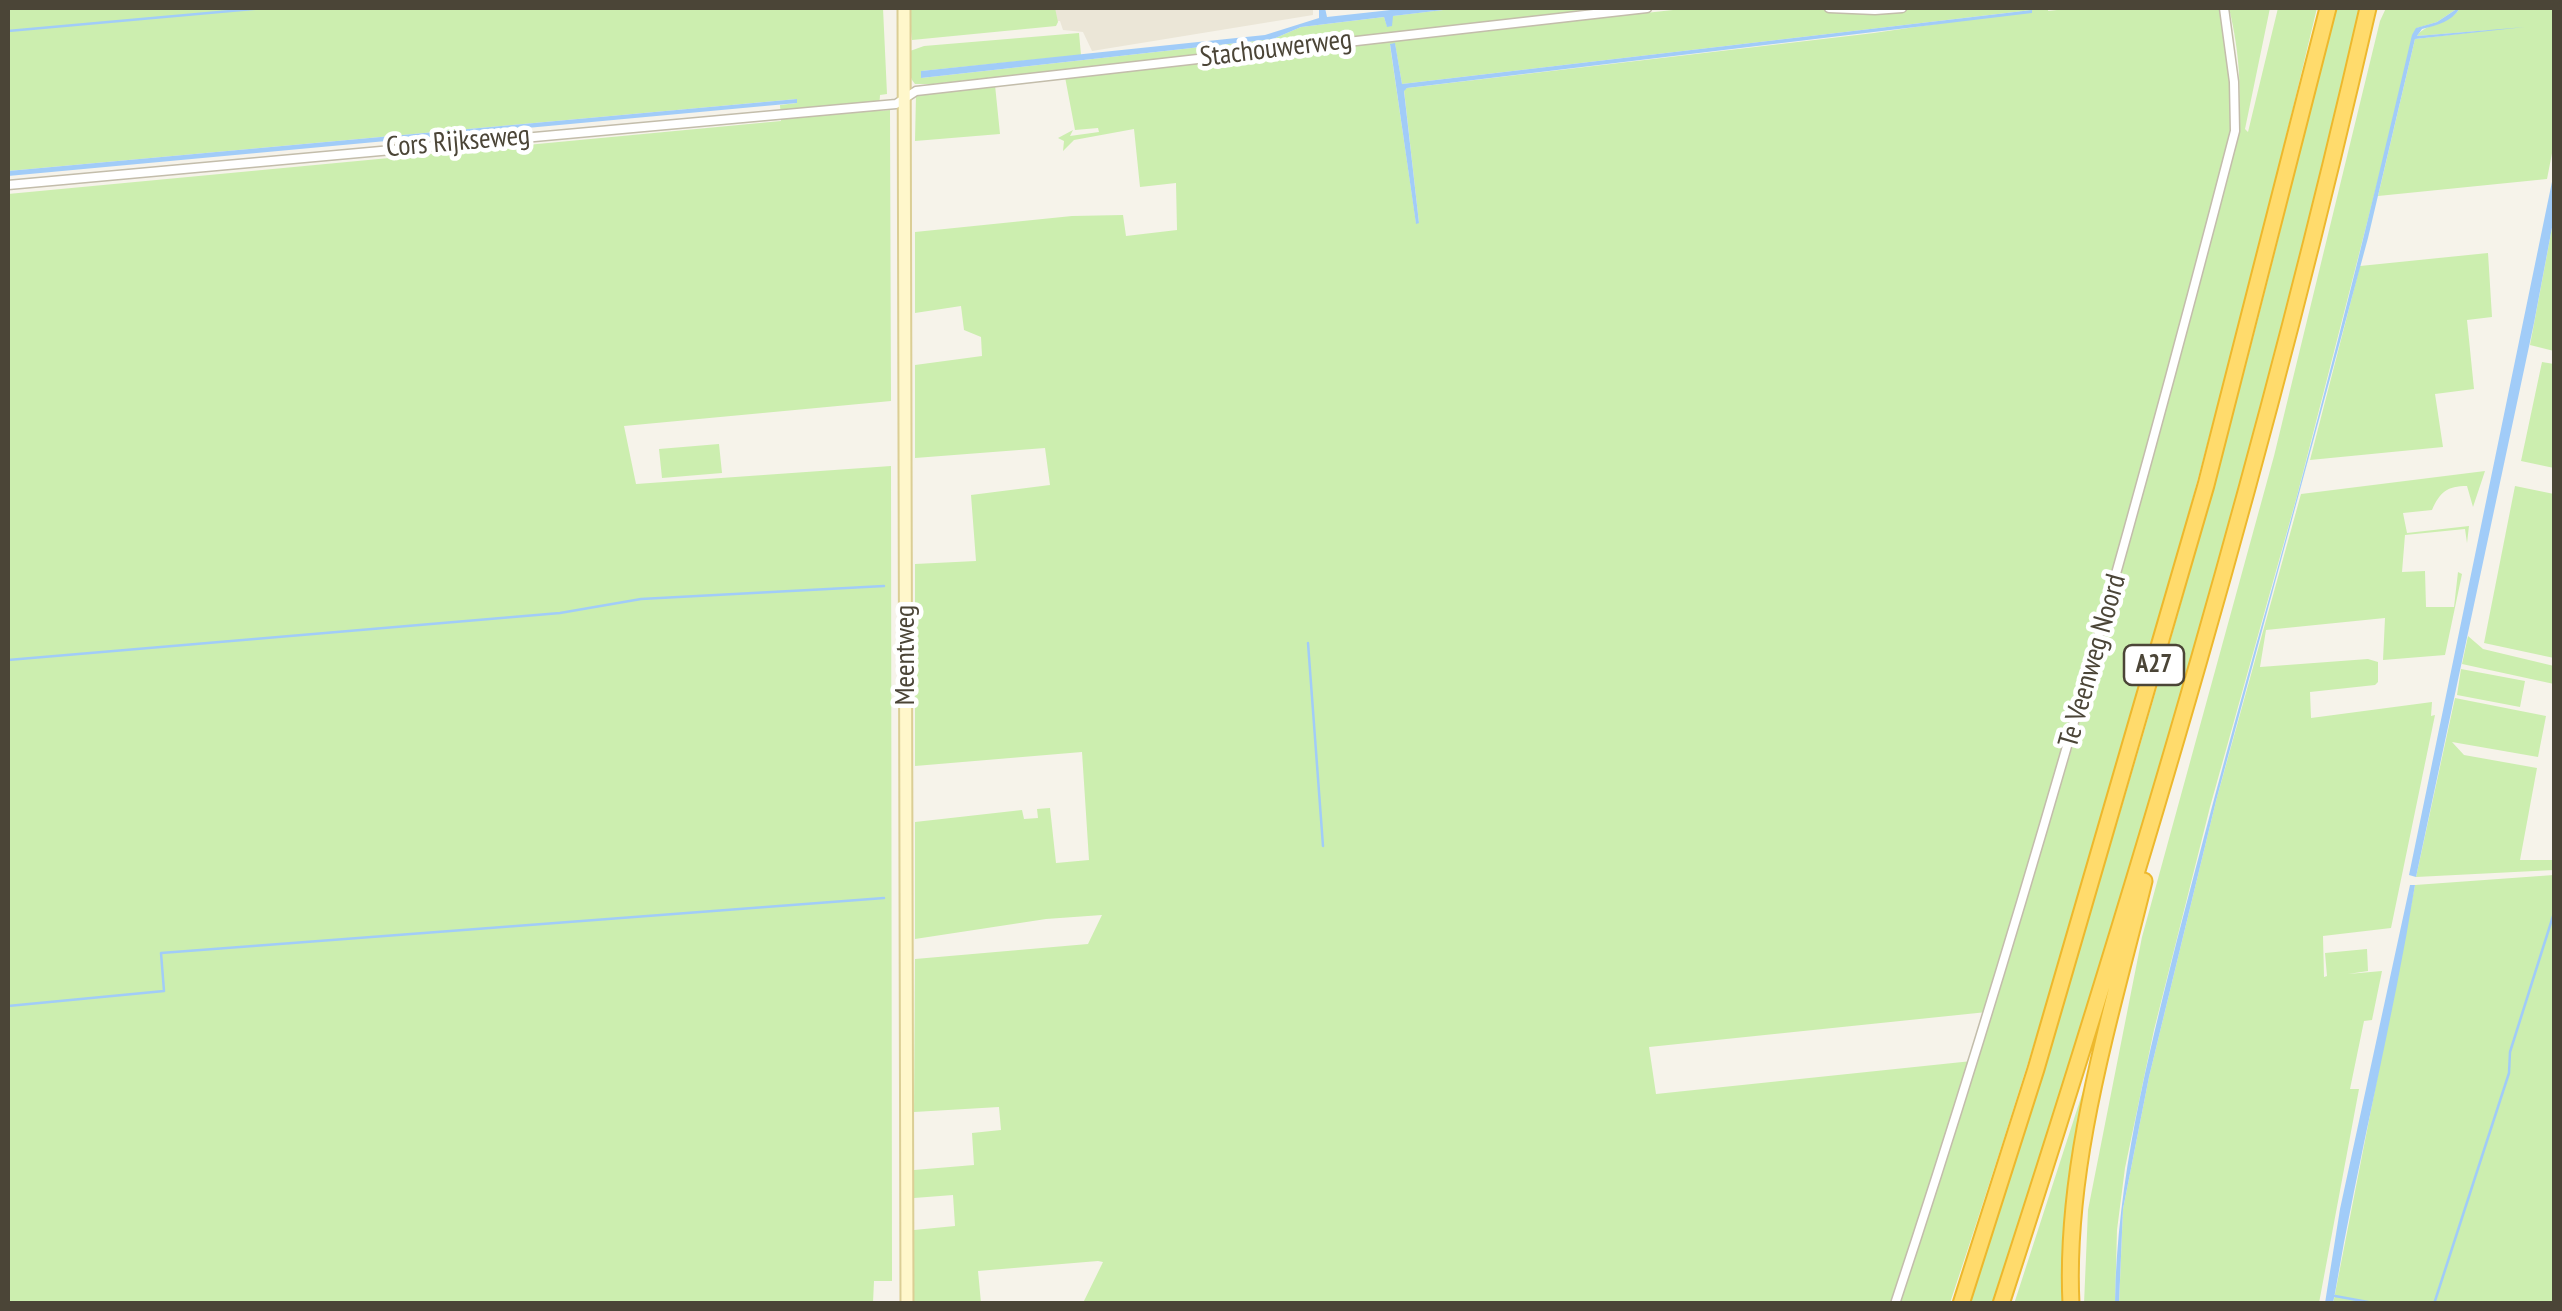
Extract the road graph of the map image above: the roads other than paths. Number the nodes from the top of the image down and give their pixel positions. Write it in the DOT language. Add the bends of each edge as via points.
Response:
graph roads {
  1 [pos="904,8"];
  2 [pos="1647,8"];
  3 [pos="1829,8"];
  4 [pos="1902,8"];
  5 [pos="2224,8"];
  6 [pos="2328,8"];
  7 [pos="2368,8"];
  8 [pos="906,97"];
  9 [pos="8,185"];
  10 [pos="2179,731"];
  11 [pos="908,1304"];
  12 [pos="1895,1304"];
  13 [pos="1960,1304"];
  14 [pos="2001,1304"];
  15 [pos="2071,1304"];
  1 -- 8 [label="street, Meentweg"];
  2 -- 8 [label="street, Stachouwerweg"];
  3 -- 4 [label="street"];
  5 -- 12 [label="street, Te Veenweg Noord" via="2235,131 2054,797"];
  6 -- 13 [label="highway, A27" via="2201,504"];
  7 -- 10 [label="highway, A27"];
  8 -- 9 [label="street, Cors Rijkseweg" via="896,104"];
  8 -- 11 [label="street, Meentweg"];
  10 -- 14 [label="highway, A27"];
  10 -- 15 [label="highway, A27" via="2091,1104 2070,1255"];
}
